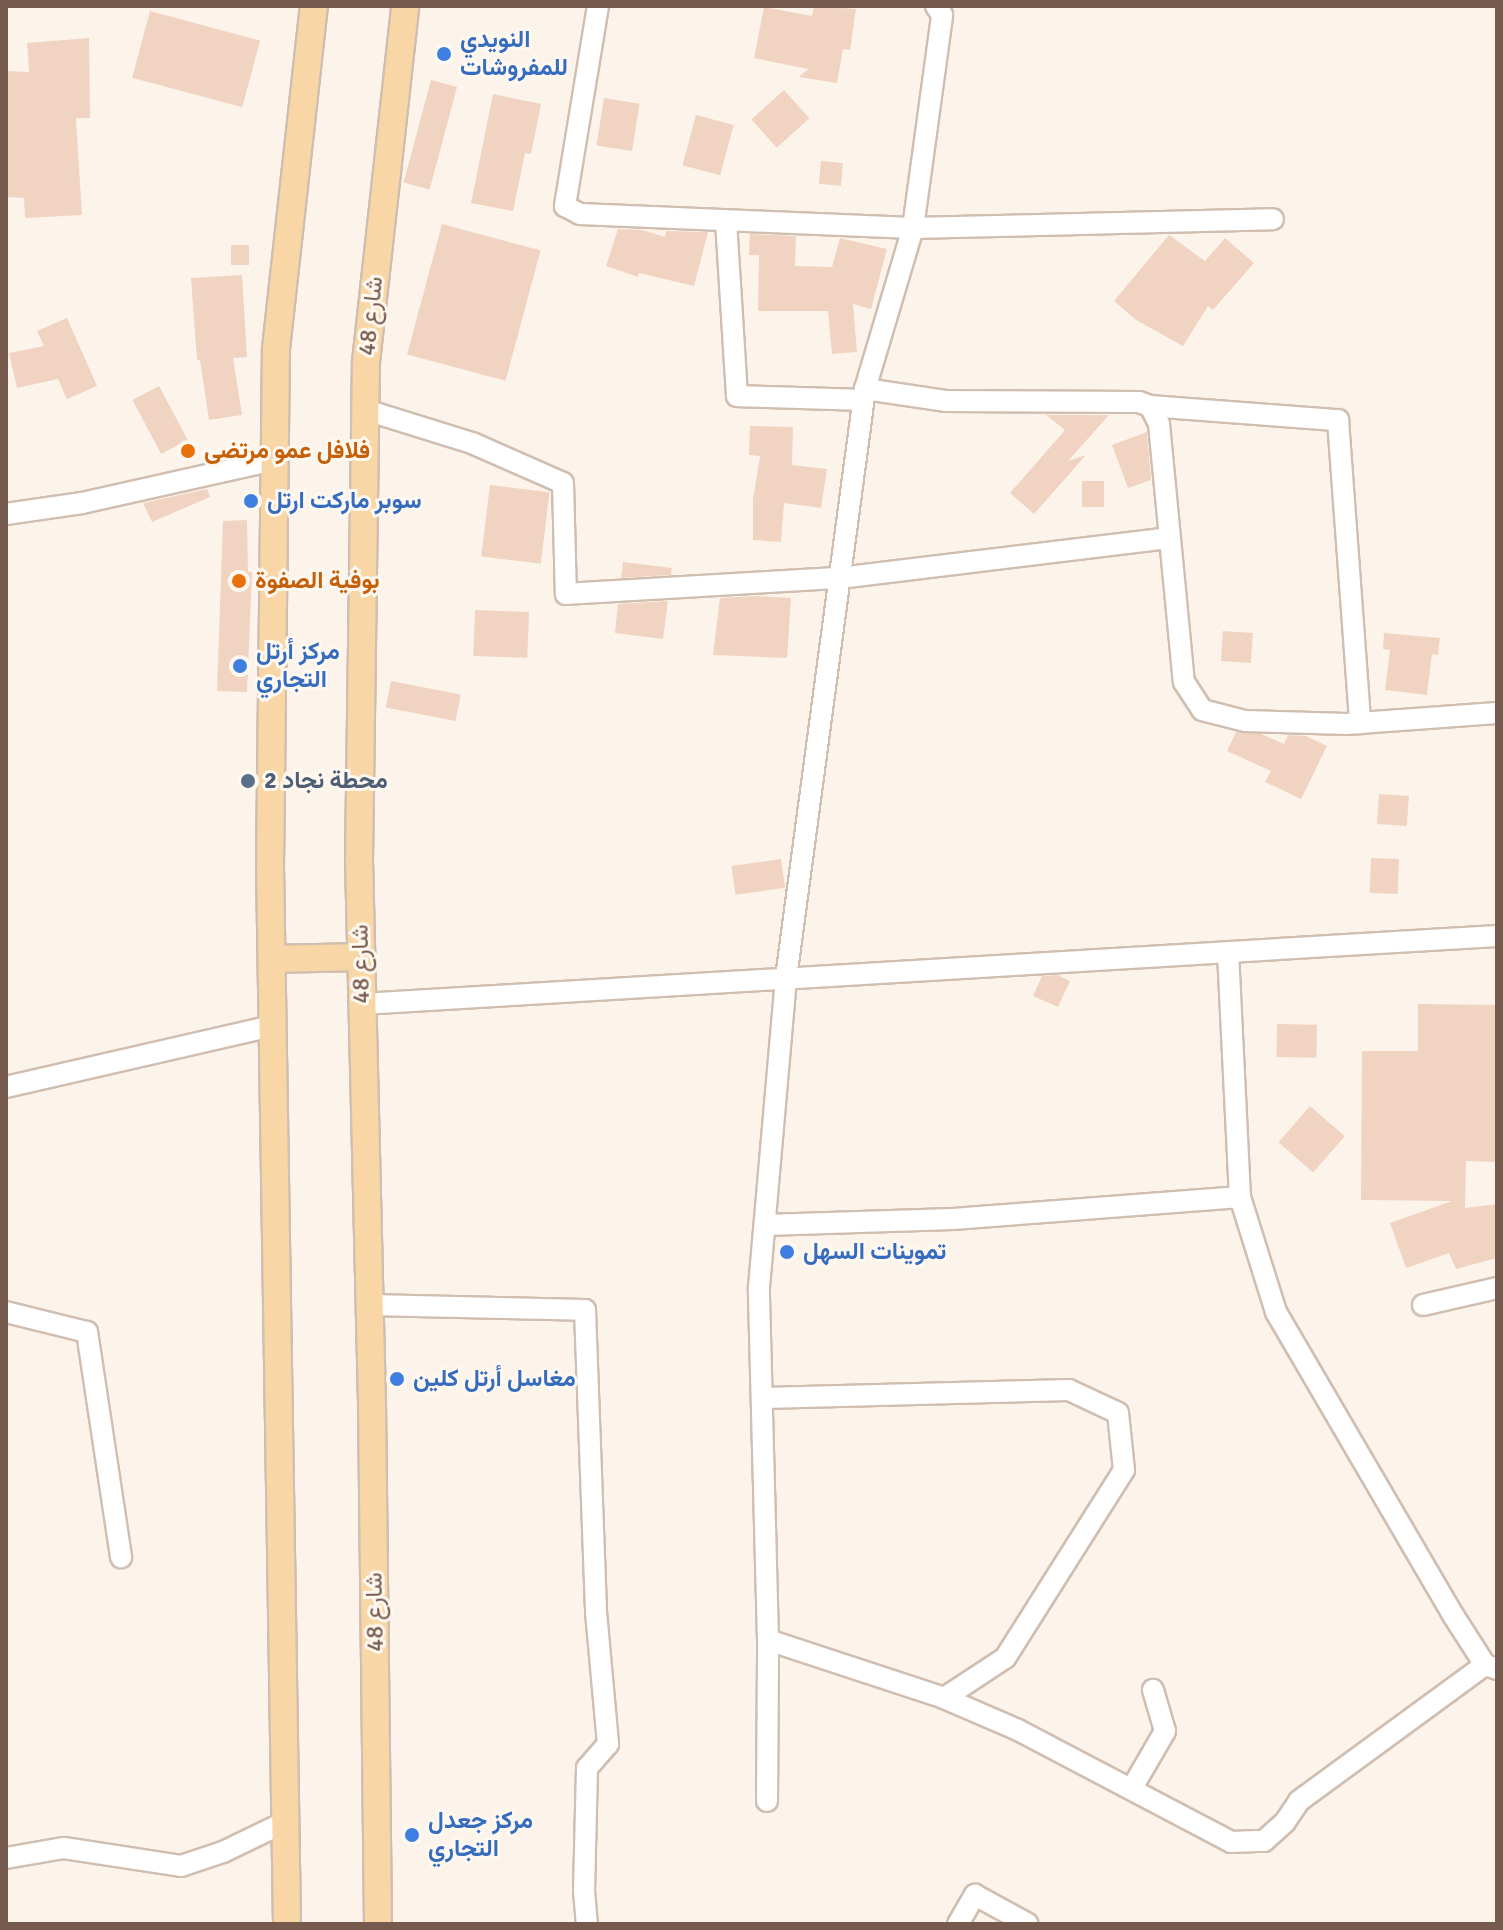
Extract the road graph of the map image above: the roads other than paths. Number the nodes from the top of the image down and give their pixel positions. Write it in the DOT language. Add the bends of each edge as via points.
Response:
graph roads {
  1 [pos="314,6"];
  2 [pos="405,6"];
  3 [pos="598,6"];
  4 [pos="938,6"];
  5 [pos="1273,219"];
  6 [pos="726,221"];
  7 [pos="913,228"];
  8 [pos="864,394"];
  9 [pos="1150,406"];
  10 [pos="366,410"];
  11 [pos="275,460"];
  12 [pos="6,514"];
  13 [pos="1169,538"];
  14 [pos="839,578"];
  15 [pos="1497,713"];
  16 [pos="1360,723"];
  17 [pos="1497,936"];
  18 [pos="1228,952"];
  19 [pos="361,957"];
  20 [pos="272,959"];
  21 [pos="786,978"];
  22 [pos="362,1004"];
  23 [pos="273,1026"];
  24 [pos="6,1087"];
  25 [pos="1240,1197"];
  26 [pos="765,1225"];
  27 [pos="1497,1288"];
  28 [pos="369,1305"];
  29 [pos="1423,1305"];
  30 [pos="6,1312"];
  31 [pos="764,1398"];
  32 [pos="121,1557"];
  33 [pos="768,1640"];
  34 [pos="1491,1667"];
  35 [pos="1153,1690"];
  36 [pos="944,1698"];
  37 [pos="1132,1788"];
  38 [pos="767,1801"];
  39 [pos="285,1822"];
  40 [pos="6,1858"];
  41 [pos="584,1923"];
  42 [pos="287,1924"];
  43 [pos="378,1924"];
  44 [pos="958,1924"];
  45 [pos="1028,1924"];
  1 -- 11 [label="main road" via="276,349"];
  2 -- 10 [label="main road, شارع 48" via="366,362"];
  3 -- 6 [label="street" via="565,206 580,214"];
  4 -- 7 [label="street" via="942,15"];
  5 -- 7 [label="street"];
  6 -- 7 [label="street"];
  6 -- 8 [label="street" via="737,396"];
  7 -- 8 [label="street"];
  8 -- 9 [label="street"];
  8 -- 14 [label="street"];
  9 -- 13 [label="street" via="1159,424"];
  9 -- 16 [label="street" via="1338,420"];
  10 -- 14 [label="street" via="472,443 563,483 566,594"];
  10 -- 19 [label="main road, شارع 48"];
  11 -- 12 [label="street" via="82,503"];
  11 -- 20 [label="main road"];
  13 -- 14 [label="street"];
  13 -- 16 [label="street" via="1184,682 1202,710 1245,721"];
  14 -- 21 [label="street"];
  15 -- 16 [label="street"];
  17 -- 18 [label="street"];
  18 -- 21 [label="street"];
  18 -- 25 [label="street"];
  19 -- 20 [label="main road"];
  19 -- 22 [label="main road, شارع 48"];
  20 -- 23 [label="main road"];
  21 -- 22 [label="street"];
  21 -- 26 [label="street"];
  22 -- 28 [label="main road, شارع 48"];
  23 -- 24 [label="street"];
  23 -- 39 [label="main road"];
  25 -- 26 [label="street" via="953,1219"];
  25 -- 34 [label="street" via="1276,1312"];
  26 -- 31 [label="street" via="759,1287"];
  27 -- 29 [label="street"];
  28 -- 41 [label="street" via="585,1310 596,1612 608,1744 587,1768"];
  28 -- 43 [label="main road, شارع 48"];
  30 -- 32 [label="street" via="87,1332"];
  31 -- 33 [label="street"];
  31 -- 36 [label="street" via="1069,1390 1118,1413 1124,1470 1005,1658"];
  33 -- 36 [label="street"];
  33 -- 38 [label="street"];
  34 -- 37 [label="street" via="1299,1801 1264,1841 1231,1842"];
  35 -- 37 [label="street" via="1165,1731"];
  36 -- 37 [label="street"];
  39 -- 40 [label="street" via="181,1866 64,1848"];
  39 -- 42 [label="main road"];
  44 -- 45 [label="street" via="975,1895"];
}
